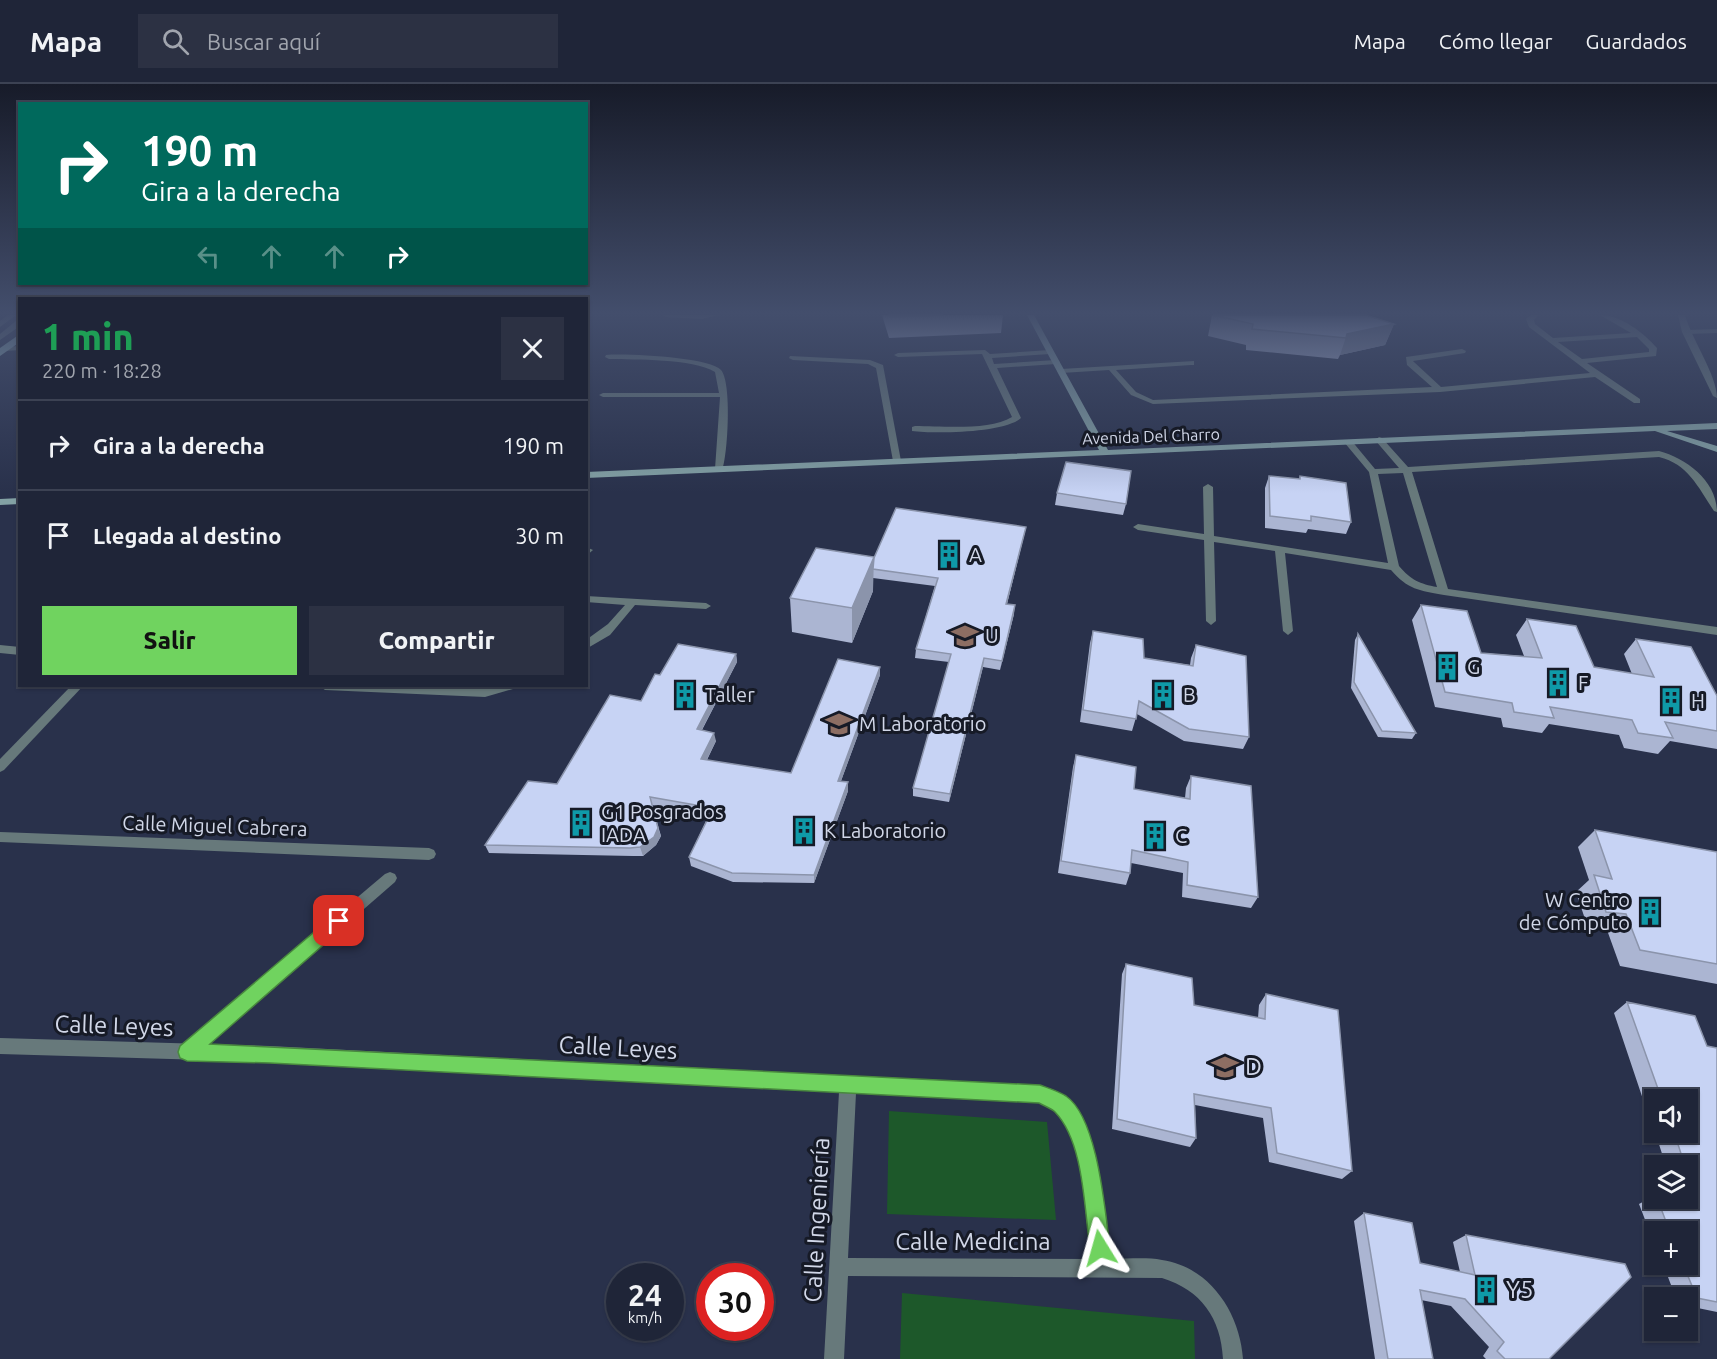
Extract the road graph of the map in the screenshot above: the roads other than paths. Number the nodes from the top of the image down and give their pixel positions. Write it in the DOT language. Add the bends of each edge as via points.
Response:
graph roads {
  1 [pos="720,374"];
  2 [pos="881,374"];
  3 [pos="998,374"];
  4 [pos="1063,374"];
  5 [pos="1116,374"];
  6 [pos="1423,374"];
  7 [pos="1707,374"];
  8 [pos="1597,375"];
  9 [pos="1440,390"];
  10 [pos="603,395"];
  11 [pos="724,395"];
  12 [pos="1717,396"];
  13 [pos="1637,401"];
  14 [pos="1717,426"];
  15 [pos="1647,428"];
  16 [pos="915,429"];
  17 [pos="1379,440"];
  18 [pos="1348,442"];
  19 [pos="1717,449"];
  20 [pos="1105,453"];
  21 [pos="897,461"];
  22 [pos="719,469"];
  23 [pos="1407,471"];
  24 [pos="1373,472"];
  25 [pos="588,476"];
  26 [pos="1208,487"];
  27 [pos="18,501"];
  28 [pos="0,502"];
  29 [pos="1717,509"];
  30 [pos="1138,527"];
  31 [pos="1208,538"];
  32 [pos="1280,549"];
  33 [pos="1394,567"];
  34 [pos="1444,592"];
  35 [pos="588,599"];
  36 [pos="632,602"];
  37 [pos="706,606"];
  38 [pos="1211,621"];
  39 [pos="1288,631"];
  40 [pos="1717,631"];
  41 [pos="588,644"];
  42 [pos="0,649"];
  43 [pos="18,651"];
  44 [pos="76,687"];
  45 [pos="348,687"];
  46 [pos="506,687"];
  47 [pos="0,767"];
  48 [pos="0,837"];
  49 [pos="429,854"];
  50 [pos="390,878"];
  51 [pos="0,1046"];
  52 [pos="187,1052"];
  53 [pos="848,1084"];
  54 [pos="838,1267"];
  55 [pos="1103,1267"];
  56 [pos="834,1359"];
  57 [pos="1233,1359"];
  1 -- 11 [label="street"];
  2 -- 21 [label="street"];
  3 -- 16 [label="street" via="1015,420 995,425"];
  4 -- 20 [label="street"];
  5 -- 9 [label="street" via="1131,393 1153,402"];
  6 -- 9 [label="street"];
  7 -- 12 [label="street"];
  8 -- 9 [label="street"];
  8 -- 13 [label="street"];
  10 -- 11 [label="street"];
  11 -- 22 [label="street"];
  14 -- 15 [label="street, Avenida Del Charro"];
  15 -- 17 [label="street, Avenida Del Charro"];
  15 -- 19 [label="street"];
  17 -- 18 [label="street, Avenida Del Charro"];
  17 -- 23 [label="street"];
  18 -- 20 [label="street, Avenida Del Charro"];
  18 -- 24 [label="street"];
  20 -- 21 [label="street, Avenida Del Charro"];
  21 -- 22 [label="street, Avenida Del Charro"];
  22 -- 25 [label="street, Avenida Del Charro"];
  23 -- 24 [label="street"];
  23 -- 29 [label="street" via="1659,454 1685,462"];
  23 -- 34 [label="street"];
  24 -- 33 [label="street"];
  26 -- 31 [label="street"];
  27 -- 28 [label="street"];
  30 -- 31 [label="street"];
  31 -- 32 [label="street"];
  31 -- 38 [label="street"];
  32 -- 33 [label="street"];
  32 -- 39 [label="street"];
  33 -- 34 [label="street" via="1405,580"];
  34 -- 40 [label="street"];
  35 -- 36 [label="street"];
  36 -- 37 [label="street"];
  36 -- 41 [label="street" via="612,628"];
  42 -- 43 [label="street"];
  44 -- 47 [label="street"];
  45 -- 46 [label="street" via="485,693"];
  48 -- 49 [label="street, Calle Miguel Cabrera"];
  50 -- 52 [label="street"];
  51 -- 52 [label="street, Calle Leyes"];
  52 -- 53 [label="street, Calle Leyes"];
  53 -- 54 [label="street, Calle Ingeniería"];
  53 -- 55 [label="street, Calle Leyes" via="1040,1094 1060,1104 1072,1119 1086,1159"];
  54 -- 55 [label="street, Calle Medicina"];
  54 -- 56 [label="street, Calle Ingeniería"];
  55 -- 57 [label="street, Calle Medicina" via="1162,1269 1185,1275 1200,1285 1213,1298 1222,1317"];
}
